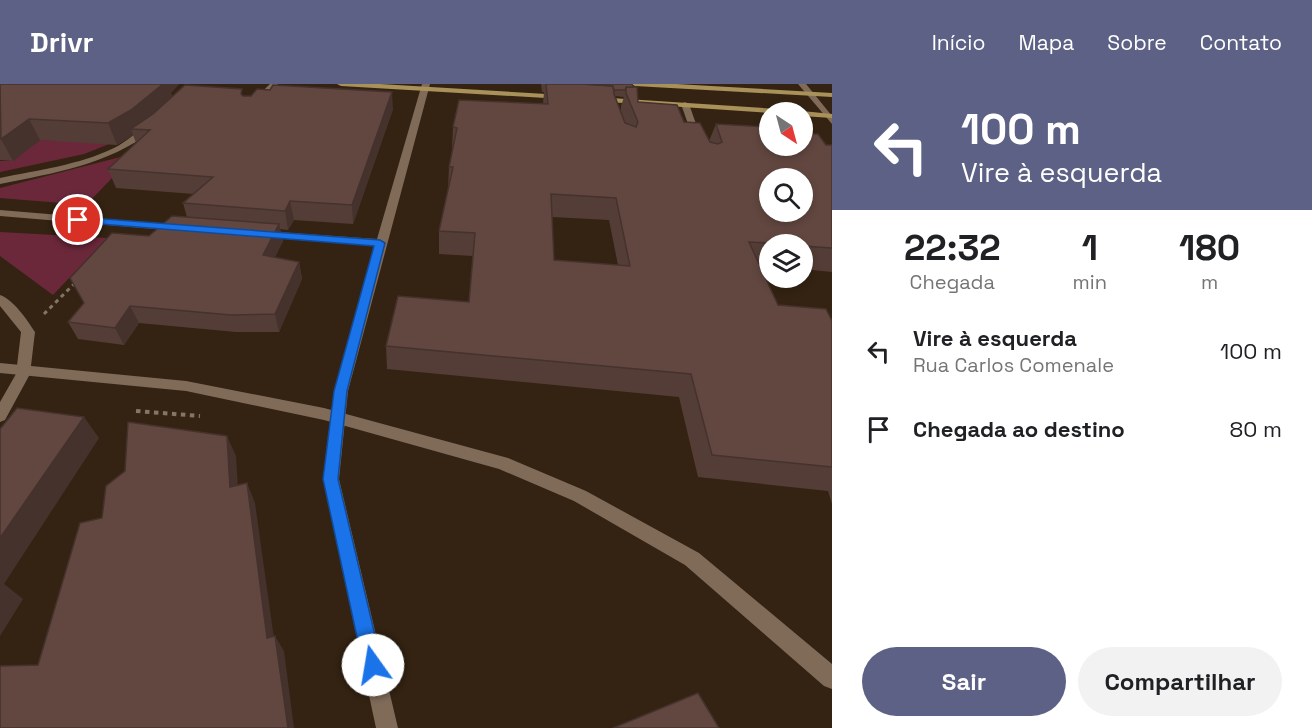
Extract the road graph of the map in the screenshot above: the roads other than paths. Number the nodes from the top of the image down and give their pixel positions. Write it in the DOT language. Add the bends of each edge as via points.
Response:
graph roads {
  1 [pos="274,84"];
  2 [pos="340,84"];
  3 [pos="635,84"];
  4 [pos="802,84"];
  5 [pos="425,86"];
  6 [pos="689,86"];
  7 [pos="810,94"];
  8 [pos="832,95"];
  9 [pos="567,97"];
  10 [pos="591,98"];
  11 [pos="615,100"];
  12 [pos="685,104"];
  13 [pos="250,109"];
  14 [pos="759,109"];
  15 [pos="615,112"];
  16 [pos="813,115"];
  17 [pos="831,117"];
  18 [pos="159,120"];
  19 [pos="703,153"];
  20 [pos="0,181"];
  21 [pos="0,213"];
  22 [pos="193,229"];
  23 [pos="250,233"];
  24 [pos="380,243"];
  25 [pos="0,299"];
  26 [pos="0,368"];
  27 [pos="0,416"];
  28 [pos="832,678"];
  29 [pos="387,728"];
  1 -- 13 [label="street"];
  2 -- 5 [label="main road"];
  3 -- 6 [label="main road"];
  4 -- 7 [label="street"];
  5 -- 9 [label="main road"];
  5 -- 24 [label="street"];
  6 -- 7 [label="main road"];
  7 -- 8 [label="main road"];
  7 -- 17 [label="street"];
  10 -- 11 [label="main road"];
  11 -- 12 [label="main road"];
  11 -- 15 [label="street"];
  12 -- 14 [label="main road"];
  12 -- 19 [label="street"];
  16 -- 17 [label="main road"];
  18 -- 20 [label="street" via="136,141 104,156"];
  21 -- 22 [label="street"];
  23 -- 24 [label="street"];
  24 -- 29 [label="street" via="341,391 331,479"];
  25 -- 27 [label="street" via="28,332 23,375"];
  26 -- 28 [label="street" via="186,386 324,414 502,463 580,496 692,559"];
}
